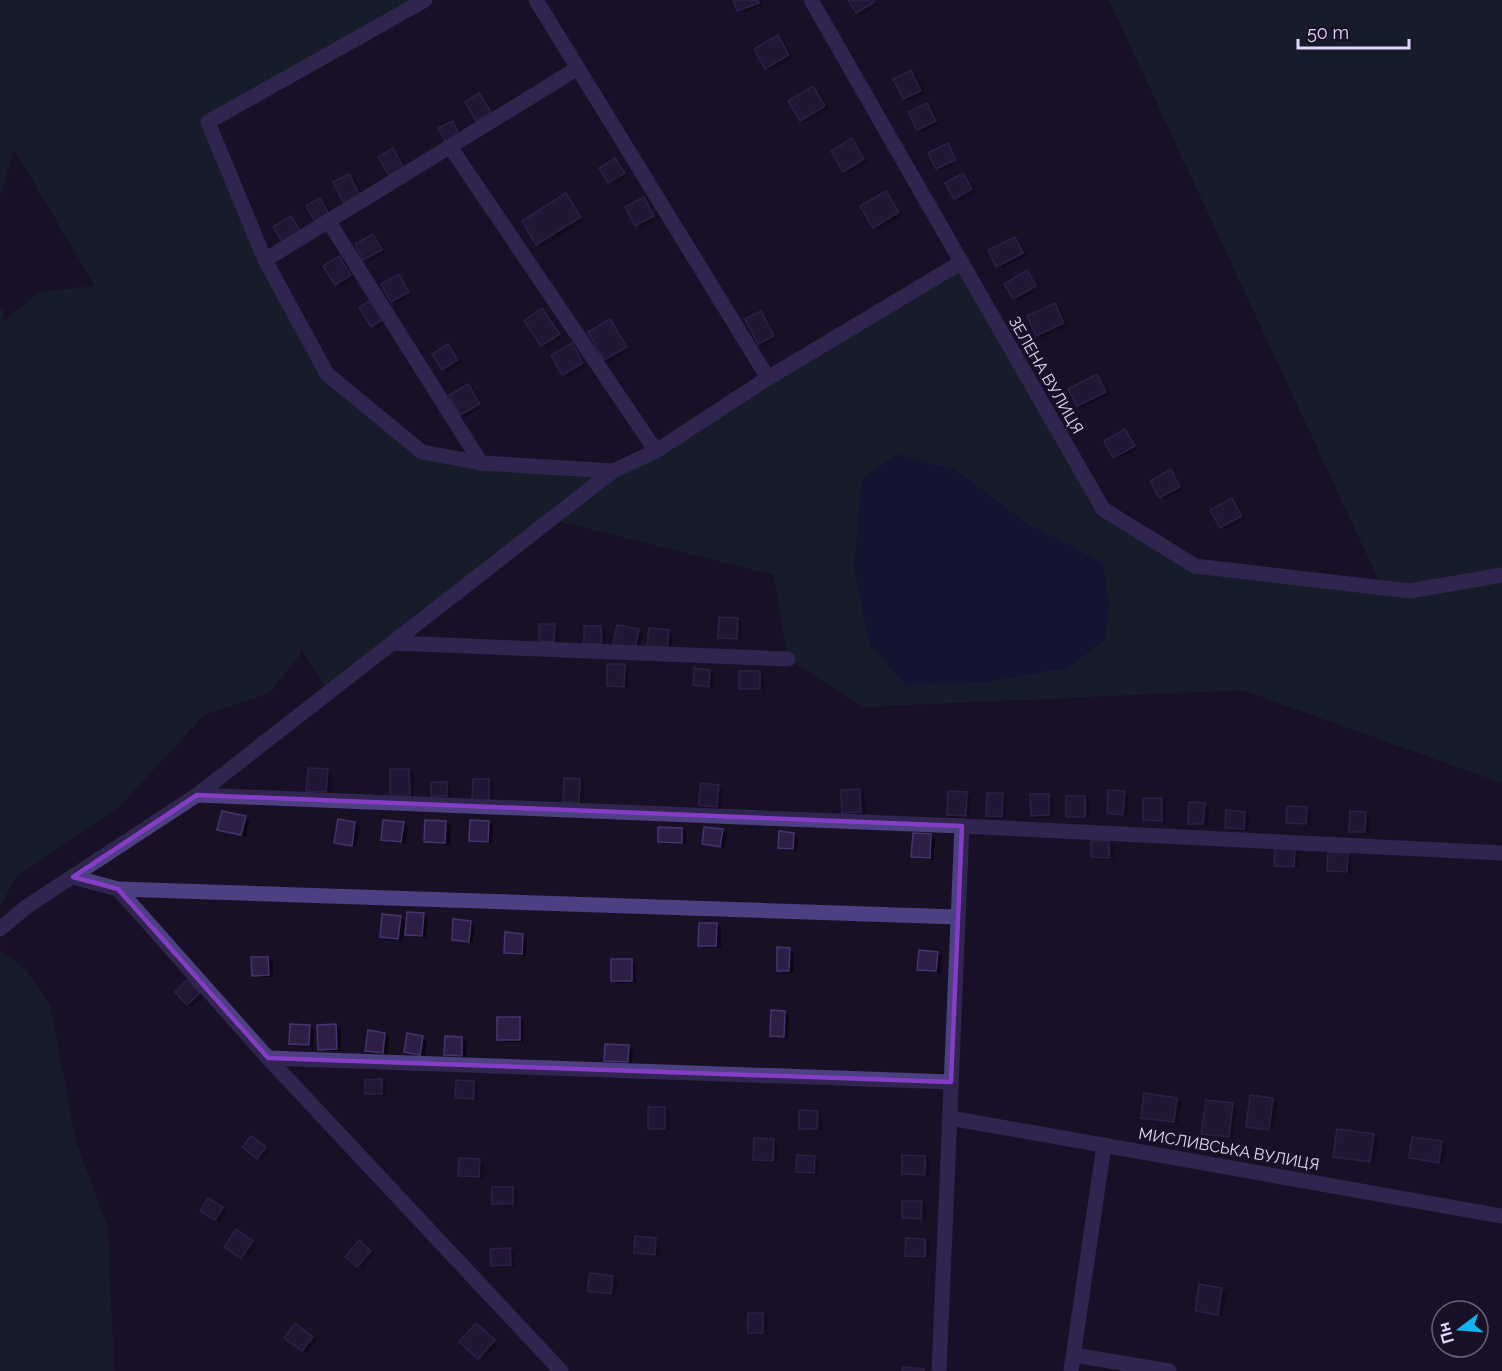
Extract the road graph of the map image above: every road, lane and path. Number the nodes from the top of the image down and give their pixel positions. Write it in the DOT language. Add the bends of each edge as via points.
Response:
graph roads {
  1 [pos="425,0"];
  2 [pos="536,0"];
  3 [pos="811,0"];
  4 [pos="578,68"];
  5 [pos="451,148"];
  6 [pos="329,222"];
  7 [pos="265,260"];
  8 [pos="960,263"];
  9 [pos="768,378"];
  10 [pos="656,451"];
  11 [pos="481,463"];
  12 [pos="613,471"];
  13 [pos="1502,575"];
  14 [pos="392,643"];
  15 [pos="788,659"];
  16 [pos="197,795"];
  17 [pos="962,826"];
  18 [pos="1502,853"];
  19 [pos="73,877"];
  20 [pos="118,889"];
  21 [pos="958,917"];
  22 [pos="0,929"];
  23 [pos="268,1058"];
  24 [pos="951,1082"];
  25 [pos="950,1119"];
  26 [pos="1104,1145"];
  27 [pos="1502,1216"];
  28 [pos="1074,1355"];
  29 [pos="561,1371"];
  30 [pos="939,1371"];
  31 [pos="1071,1371"];
  32 [pos="1169,1371"];
  1 -- 7 [label="street" via="208,122"];
  2 -- 4 [label="street"];
  3 -- 8 [label="street, ЗЕЛЕНА ВУЛИЦЯ"];
  4 -- 5 [label="street"];
  4 -- 9 [label="street"];
  5 -- 6 [label="street"];
  5 -- 10 [label="street"];
  6 -- 7 [label="street"];
  6 -- 11 [label="street"];
  7 -- 11 [label="street" via="327,374 422,452"];
  8 -- 9 [label="street"];
  8 -- 13 [label="street, ЗЕЛЕНА ВУЛИЦЯ" via="1103,509 1196,566 1410,591"];
  9 -- 10 [label="street"];
  10 -- 12 [label="street"];
  11 -- 12 [label="street"];
  12 -- 14 [label="street"];
  14 -- 15 [label="street"];
  14 -- 16 [label="street"];
  16 -- 17 [label="street"];
  16 -- 19 [label="street"];
  17 -- 18 [label="street"];
  17 -- 21 [label="street"];
  19 -- 20 [label="street"];
  19 -- 22 [label="street"];
  20 -- 21 [label="street"];
  20 -- 23 [label="street"];
  21 -- 24 [label="street"];
  23 -- 24 [label="street"];
  23 -- 29 [label="street"];
  24 -- 25 [label="street"];
  25 -- 26 [label="street, МИСЛИВСЬКА ВУЛИЦЯ"];
  25 -- 30 [label="street"];
  26 -- 27 [label="street, МИСЛИВСЬКА ВУЛИЦЯ"];
  26 -- 28 [label="street"];
  28 -- 31 [label="street"];
  28 -- 32 [label="street"];
}
